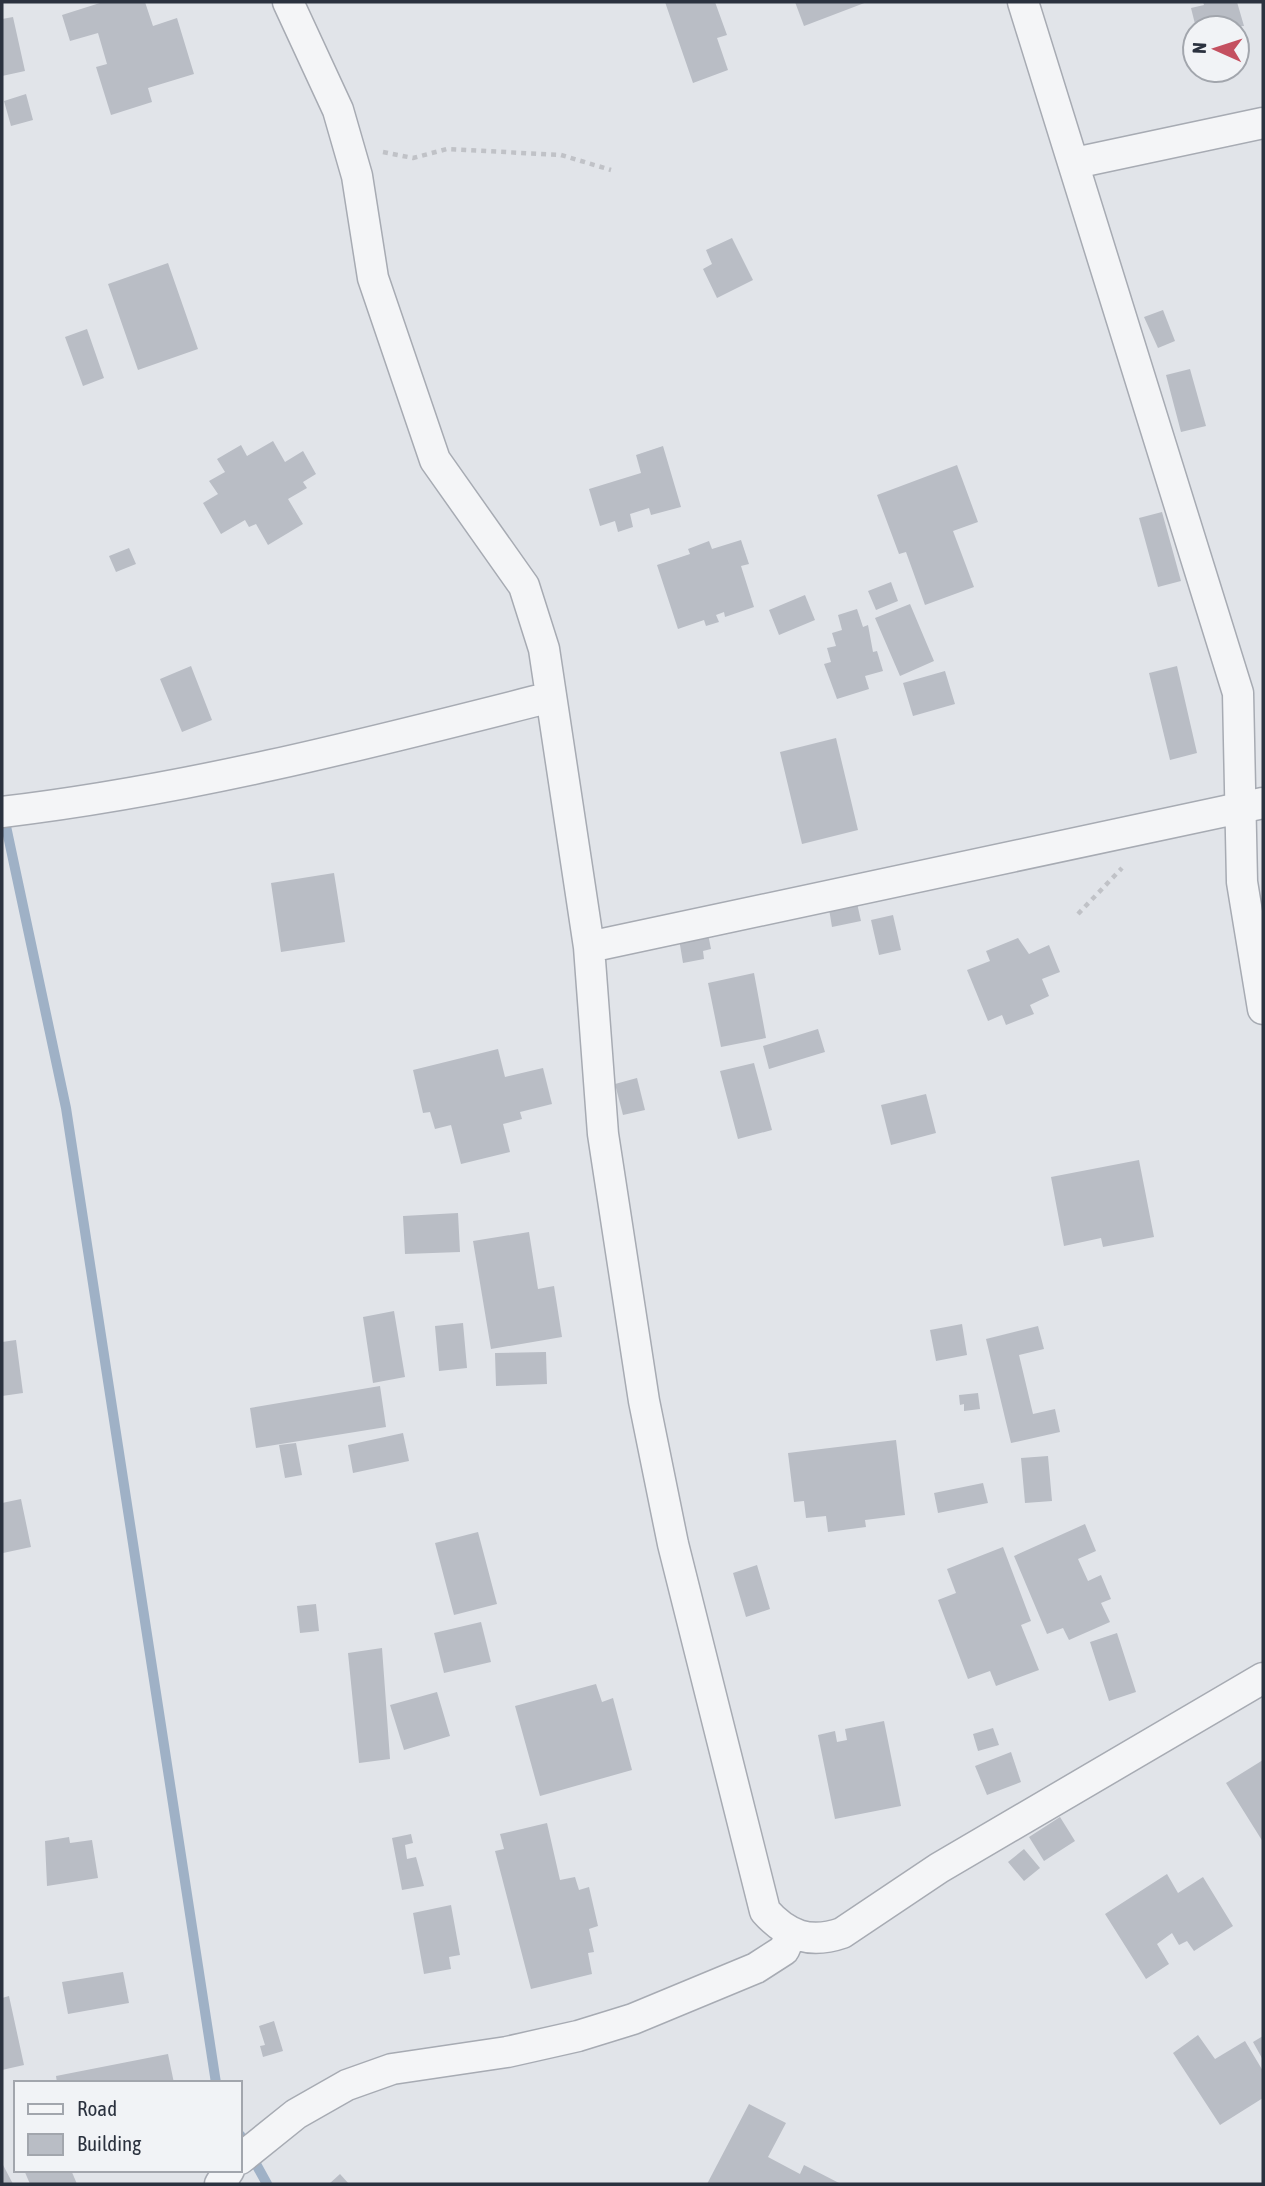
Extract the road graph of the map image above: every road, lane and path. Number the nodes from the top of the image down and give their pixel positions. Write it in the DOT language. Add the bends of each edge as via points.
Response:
graph roads {
  1 [pos="288,2"];
  2 [pos="1023,2"];
  3 [pos="1263,123"];
  4 [pos="348,144"];
  5 [pos="1076,163"];
  6 [pos="611,170"];
  7 [pos="551,697"];
  8 [pos="1252,806"];
  9 [pos="2,812"];
  10 [pos="589,947"];
  11 [pos="1263,1009"];
  12 [pos="1263,1678"];
  13 [pos="791,1934"];
  14 [pos="242,2157"];
  1 -- 4 [label="street" via="338,110"];
  2 -- 5 [label="street"];
  3 -- 5 [label="street"];
  4 -- 6 [label="path" via="413,158 447,149 561,155"];
  4 -- 7 [label="street" via="373,278 435,460 524,586 544,649"];
  5 -- 8 [label="street" via="1238,693"];
  7 -- 9 [label="street" via="353,748 92,802"];
  7 -- 10 [label="street"];
  8 -- 10 [label="street"];
  8 -- 11 [label="street" via="1241,882"];
  10 -- 13 [label="street" via="603,1134 644,1401 668,1518 765,1911"];
  12 -- 13 [label="street" via="939,1868 842,1933 825,1939"];
  13 -- 14 [label="street" via="784,1950 756,1968 633,2019 531,2047 392,2069 347,2085 296,2114"];
}
